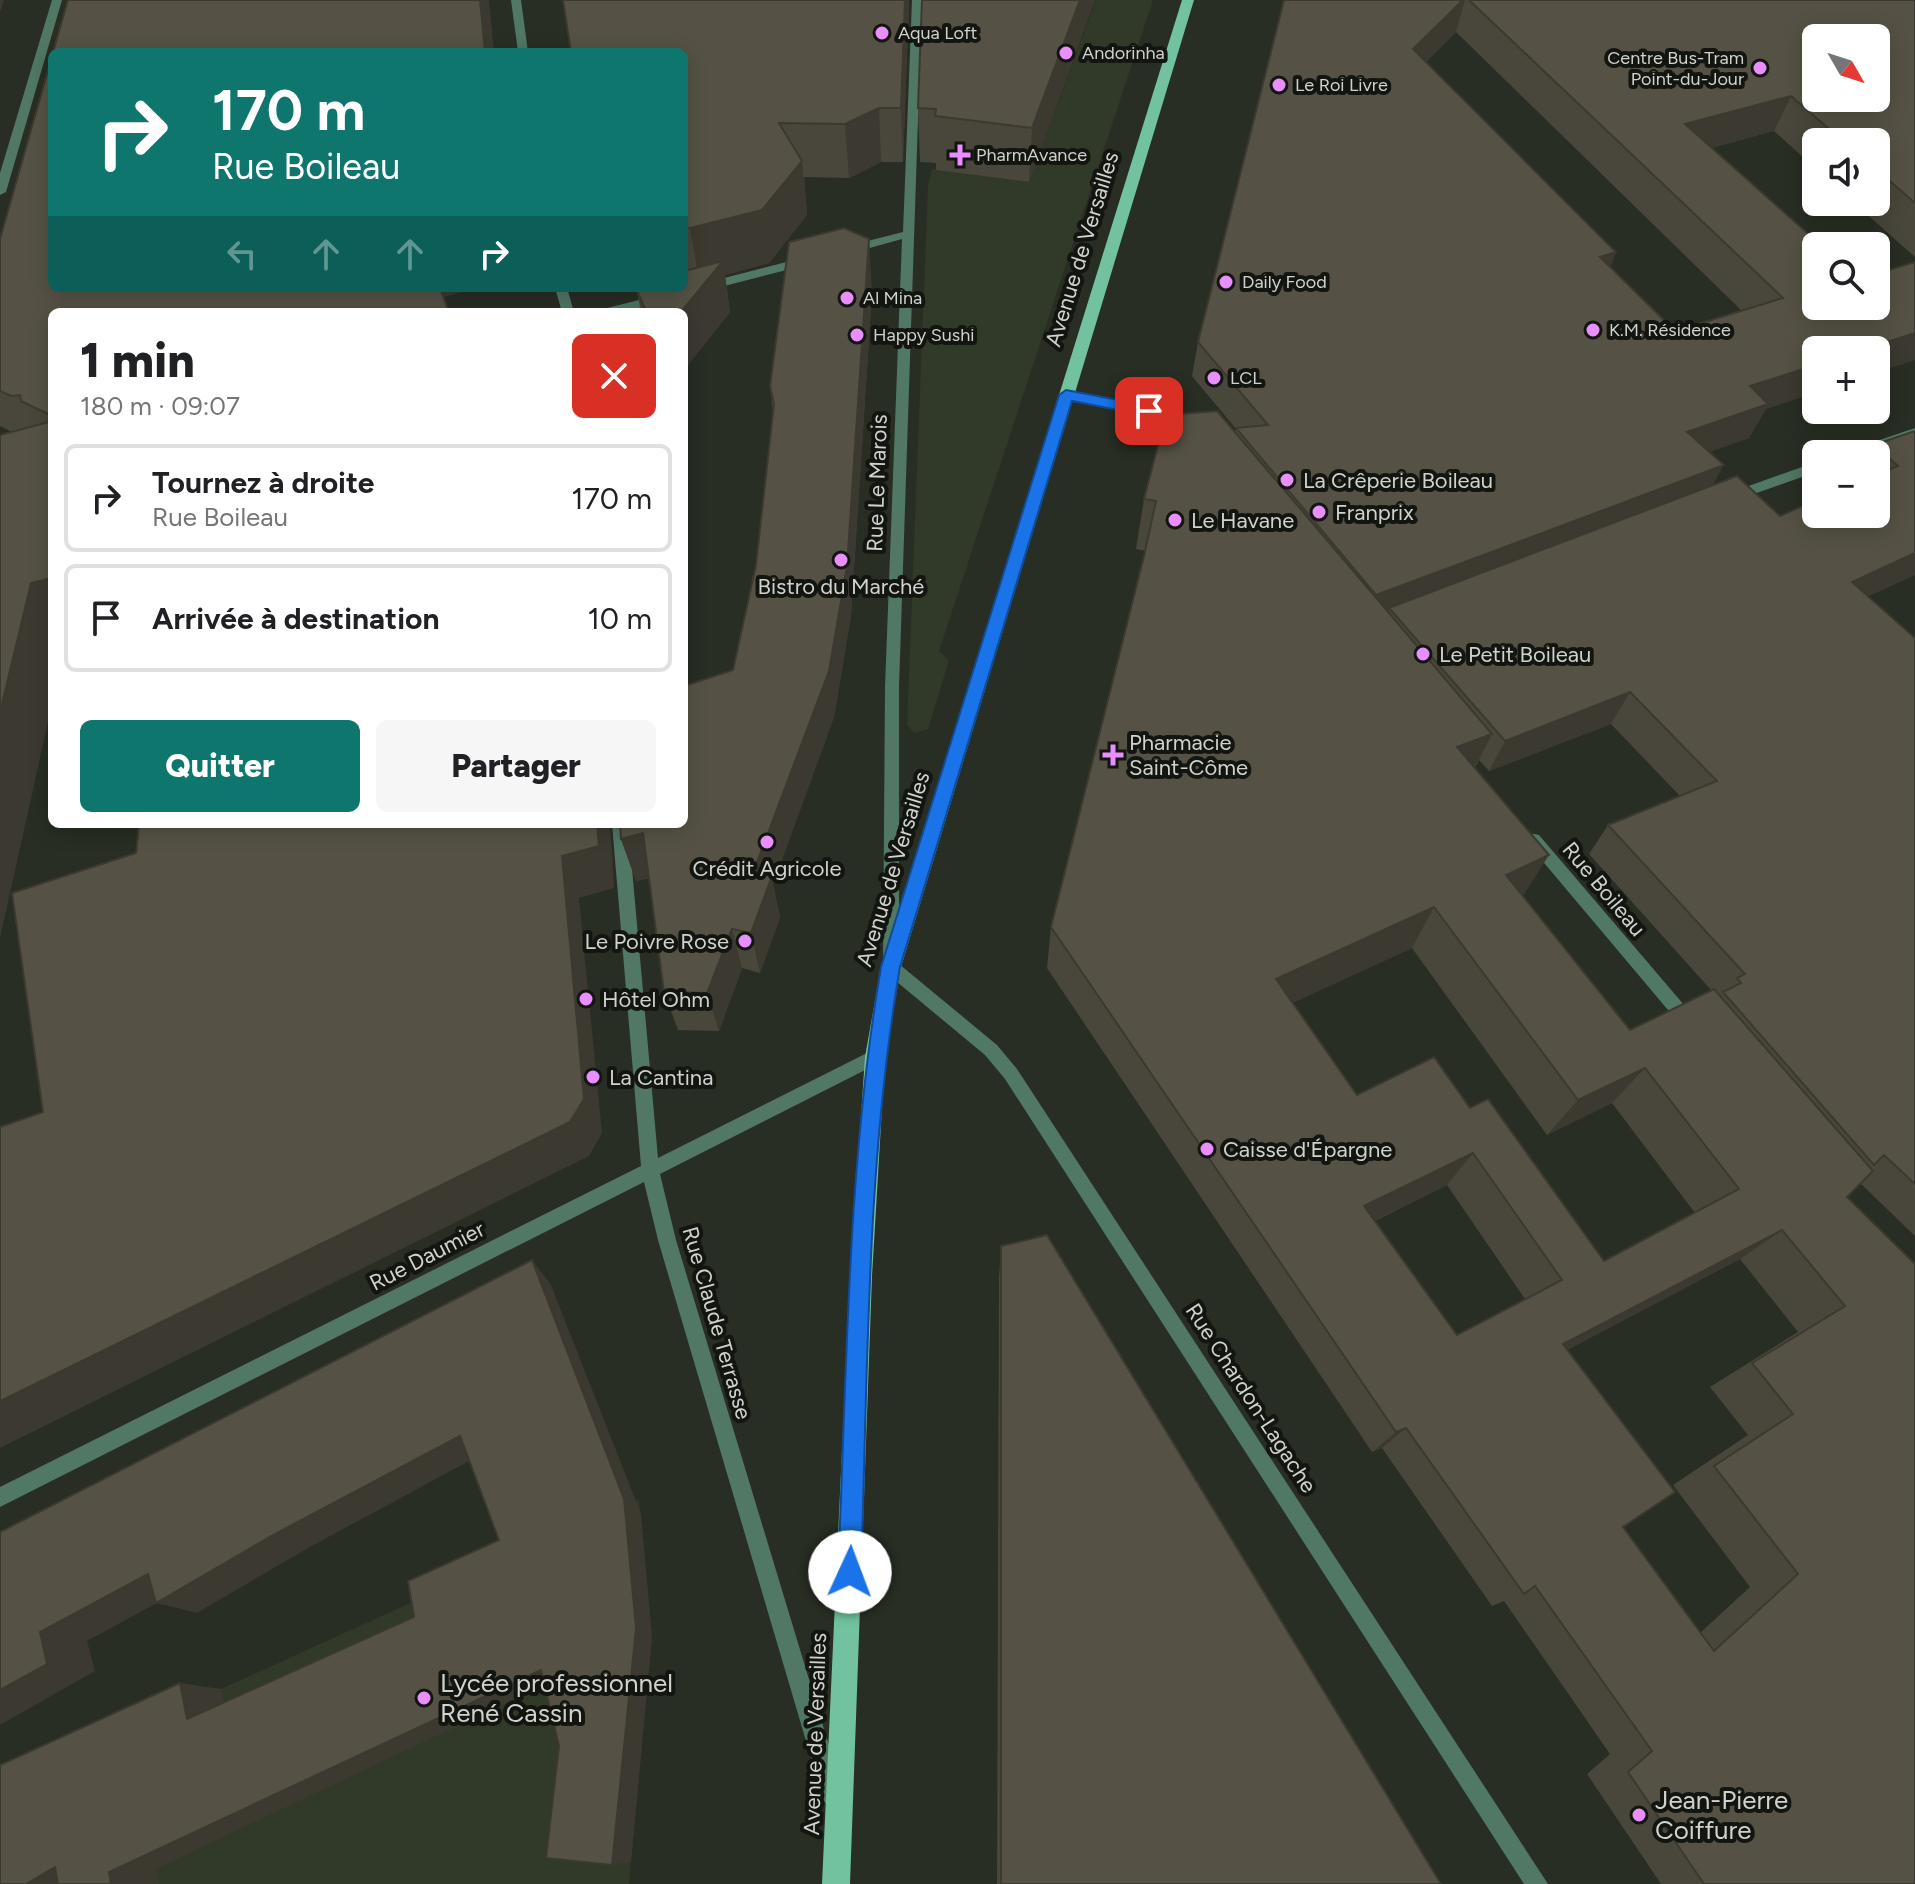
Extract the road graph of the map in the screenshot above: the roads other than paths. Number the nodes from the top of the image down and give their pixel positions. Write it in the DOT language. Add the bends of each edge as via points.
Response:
graph roads {
  1 [pos="57,0"];
  2 [pos="516,0"];
  3 [pos="917,0"];
  4 [pos="1188,0"];
  5 [pos="522,48"];
  6 [pos="0,192"];
  7 [pos="909,234"];
  8 [pos="838,253"];
  9 [pos="823,256"];
  10 [pos="688,292"];
  11 [pos="672,295"];
  12 [pos="622,308"];
  13 [pos="1066,395"];
  14 [pos="1915,432"];
  15 [pos="1890,441"];
  16 [pos="1205,445"];
  17 [pos="1802,472"];
  18 [pos="1716,503"];
  19 [pos="620,828"];
  20 [pos="1525,829"];
  21 [pos="891,967"];
  22 [pos="1698,1034"];
  23 [pos="875,1057"];
  24 [pos="650,1171"];
  25 [pos="0,1497"];
  26 [pos="840,1821"];
  27 [pos="836,1884"];
  28 [pos="1537,1884"];
  1 -- 6 [label="street"];
  2 -- 5 [label="street"];
  3 -- 7 [label="street, Rue Le Marois"];
  4 -- 13 [label="main road, Avenue de Versailles"];
  7 -- 8 [label="street"];
  7 -- 21 [label="street, Rue Le Marois" via="890,746"];
  9 -- 10 [label="street"];
  11 -- 12 [label="street"];
  13 -- 16 [label="street" via="1165,416"];
  13 -- 21 [label="main road, Avenue de Versailles"];
  14 -- 15 [label="street"];
  17 -- 18 [label="street"];
  19 -- 24 [label="street, Rue Claude Terrasse"];
  20 -- 22 [label="street, Rue Boileau"];
  21 -- 23 [label="main road, Avenue de Versailles"];
  21 -- 28 [label="street, Rue Chardon-Lagache" via="991,1050 1011,1074"];
  23 -- 24 [label="street, Rue Daumier"];
  23 -- 26 [label="main road, Avenue de Versailles"];
  24 -- 25 [label="street, Rue Daumier"];
  24 -- 26 [label="street, Rue Claude Terrasse"];
  26 -- 27 [label="main road, Avenue de Versailles"];
}
